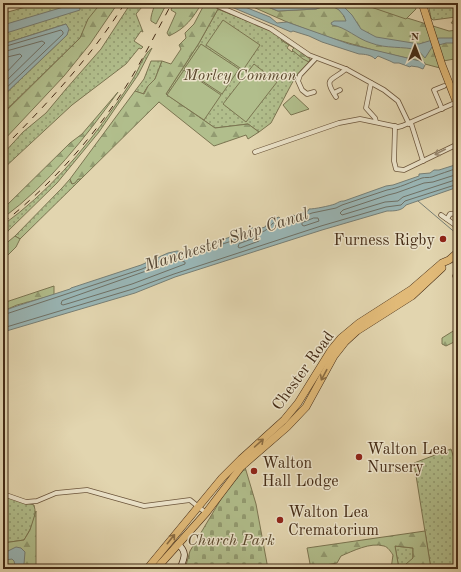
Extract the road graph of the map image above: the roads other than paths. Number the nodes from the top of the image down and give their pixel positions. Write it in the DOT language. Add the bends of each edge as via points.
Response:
graph roads {
  1 [pos="211,3"];
  2 [pos="422,3"];
  3 [pos="315,59"];
  4 [pos="346,69"];
  5 [pos="371,83"];
  6 [pos="451,86"];
  7 [pos="340,90"];
  8 [pos="314,92"];
  9 [pos="457,104"];
  10 [pos="442,109"];
  11 [pos="376,122"];
  12 [pos="410,123"];
  13 [pos="395,126"];
  14 [pos="458,144"];
  15 [pos="255,152"];
  16 [pos="423,161"];
  17 [pos="458,213"];
  18 [pos="441,215"];
  19 [pos="447,219"];
  20 [pos="458,228"];
  21 [pos="458,252"];
  22 [pos="450,258"];
  23 [pos="458,266"];
  24 [pos="3,494"];
  25 [pos="199,506"];
  26 [pos="206,513"];
  27 [pos="178,544"];
  28 [pos="147,569"];
  29 [pos="156,569"];
  30 [pos="180,569"];
  1 -- 3 [label="street" via="271,29"];
  2 -- 6 [label="highway"];
  3 -- 4 [label="street"];
  3 -- 8 [label="street" via="300,75 298,81 307,94"];
  4 -- 5 [label="street"];
  4 -- 7 [label="street" via="329,81 335,95"];
  5 -- 11 [label="street" via="366,108 376,118"];
  5 -- 12 [label="street" via="398,101"];
  6 -- 9 [label="highway"];
  6 -- 10 [label="street" via="434,90"];
  9 -- 10 [label="street"];
  10 -- 12 [label="street"];
  11 -- 13 [label="street"];
  11 -- 15 [label="street" via="360,119 339,123"];
  12 -- 13 [label="street"];
  12 -- 16 [label="street"];
  13 -- 16 [label="street" via="396,169 404,170"];
  14 -- 16 [label="street, one-way"];
  17 -- 19 [label="street" via="450,214"];
  18 -- 19 [label="street"];
  19 -- 20 [label="street"];
  21 -- 22 [label="highway, Chester Road"];
  22 -- 23 [label="street"];
  25 -- 22 [label="highway, Chester Road, one-way" via="222,478 284,420 298,403 330,350 341,338 406,294"];
  22 -- 26 [label="highway, Chester Road, one-way" via="412,296 357,331 345,342 334,356 306,407 241,467"];
  24 -- 25 [label="street" via="26,502 37,501 56,493 87,490 144,506 186,499"];
  25 -- 26 [label="street"];
  28 -- 25 [label="highway, Chester Road, one-way"];
  26 -- 27 [label="highway, Chester Road"];
  27 -- 29 [label="highway, Chester Road"];
  27 -- 30 [label="street" via="185,553"];
}
